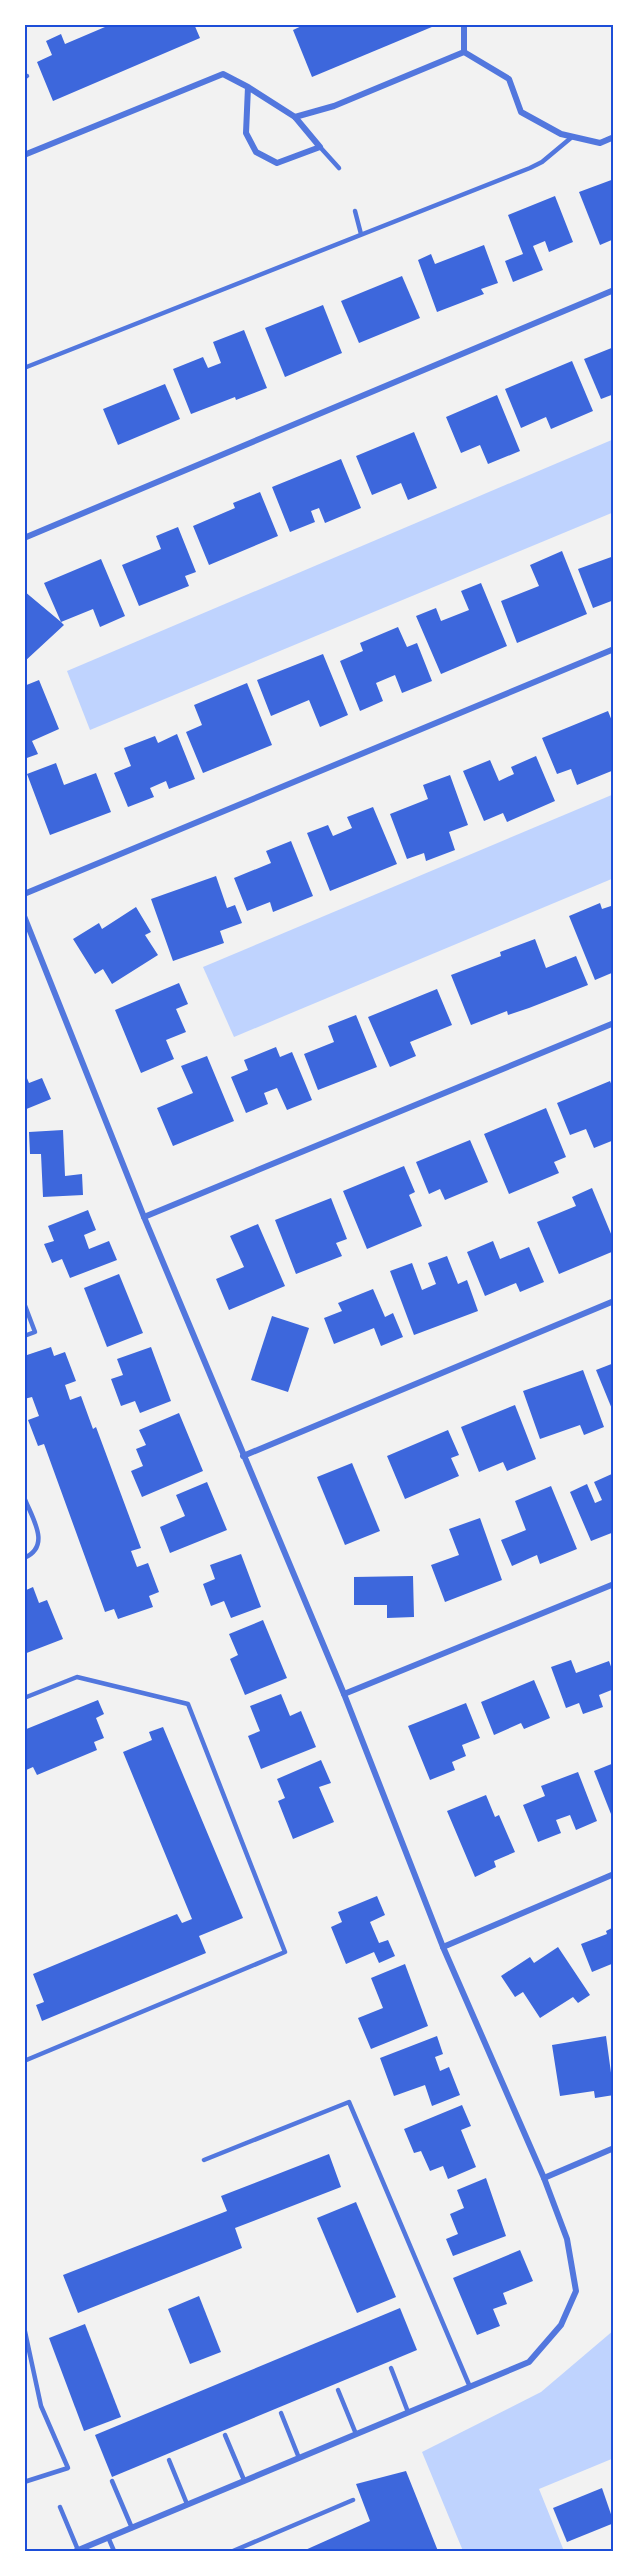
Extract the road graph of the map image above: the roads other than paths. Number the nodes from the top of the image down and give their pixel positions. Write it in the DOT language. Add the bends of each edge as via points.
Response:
graph roads {
  1 [pos="464,24"];
  2 [pos="465,52"];
  3 [pos="248,87"];
  4 [pos="295,117"];
  5 [pos="572,137"];
  6 [pos="614,137"];
  7 [pos="320,147"];
  8 [pos="24,154"];
  9 [pos="339,168"];
  10 [pos="355,211"];
  11 [pos="361,234"];
  12 [pos="614,290"];
  13 [pos="24,368"];
  14 [pos="24,538"];
  15 [pos="614,649"];
  16 [pos="24,894"];
  17 [pos="24,916"];
  18 [pos="614,1023"];
  19 [pos="144,1216"];
  20 [pos="614,1302"];
  21 [pos="24,1303"];
  22 [pos="24,1336"];
  23 [pos="243,1456"];
  24 [pos="24,1497"];
  25 [pos="24,1557"];
  26 [pos="614,1584"];
  27 [pos="344,1694"];
  28 [pos="24,1698"];
  29 [pos="614,1874"];
  30 [pos="443,1947"];
  31 [pos="24,2061"];
  32 [pos="614,2148"];
  33 [pos="204,2160"];
  34 [pos="544,2178"];
  35 [pos="24,2327"];
  36 [pos="391,2368"];
  37 [pos="470,2387"];
  38 [pos="338,2390"];
  39 [pos="408,2412"];
  40 [pos="281,2413"];
  41 [pos="356,2434"];
  42 [pos="225,2435"];
  43 [pos="299,2458"];
  44 [pos="169,2460"];
  45 [pos="244,2480"];
  46 [pos="112,2481"];
  47 [pos="24,2482"];
  48 [pos="353,2500"];
  49 [pos="187,2504"];
  50 [pos="60,2506"];
  51 [pos="132,2528"];
  52 [pos="108,2537"];
  53 [pos="77,2551"];
  54 [pos="114,2551"];
  55 [pos="233,2551"];
  1 -- 2 [label="street"];
  2 -- 4 [label="street" via="334,106"];
  2 -- 5 [label="street" via="509,79 521,112"];
  3 -- 4 [label="street"];
  3 -- 7 [label="street" via="246,133 256,152 277,163"];
  3 -- 8 [label="street" via="223,74"];
  4 -- 7 [label="street"];
  5 -- 6 [label="street" via="600,143"];
  5 -- 11 [label="lane" via="530,168"];
  7 -- 9 [label="lane"];
  10 -- 11 [label="lane"];
  11 -- 13 [label="lane"];
  12 -- 14 [label="street"];
  15 -- 16 [label="street"];
  17 -- 19 [label="street"];
  18 -- 19 [label="street"];
  19 -- 23 [label="street"];
  20 -- 23 [label="street"];
  21 -- 22 [label="lane" via="35,1332"];
  23 -- 27 [label="street"];
  24 -- 25 [label="lane" via="40,1539 32,1554"];
  26 -- 27 [label="street"];
  27 -- 30 [label="street"];
  28 -- 31 [label="lane" via="77,1677 188,1704 285,1952"];
  29 -- 30 [label="street"];
  30 -- 34 [label="street"];
  32 -- 34 [label="street"];
  33 -- 37 [label="lane" via="349,2102"];
  34 -- 37 [label="street" via="567,2239 576,2291 561,2325 530,2362"];
  35 -- 47 [label="lane" via="41,2406 68,2468"];
  36 -- 39 [label="lane"];
  37 -- 39 [label="street"];
  38 -- 41 [label="lane"];
  39 -- 41 [label="street"];
  40 -- 43 [label="lane"];
  41 -- 43 [label="street"];
  42 -- 45 [label="lane"];
  43 -- 45 [label="street"];
  44 -- 49 [label="lane"];
  45 -- 49 [label="street"];
  46 -- 51 [label="lane"];
  48 -- 55 [label="lane"];
  49 -- 51 [label="street"];
  50 -- 53 [label="lane"];
  51 -- 52 [label="street"];
  52 -- 53 [label="street"];
  52 -- 54 [label="lane"];
}
